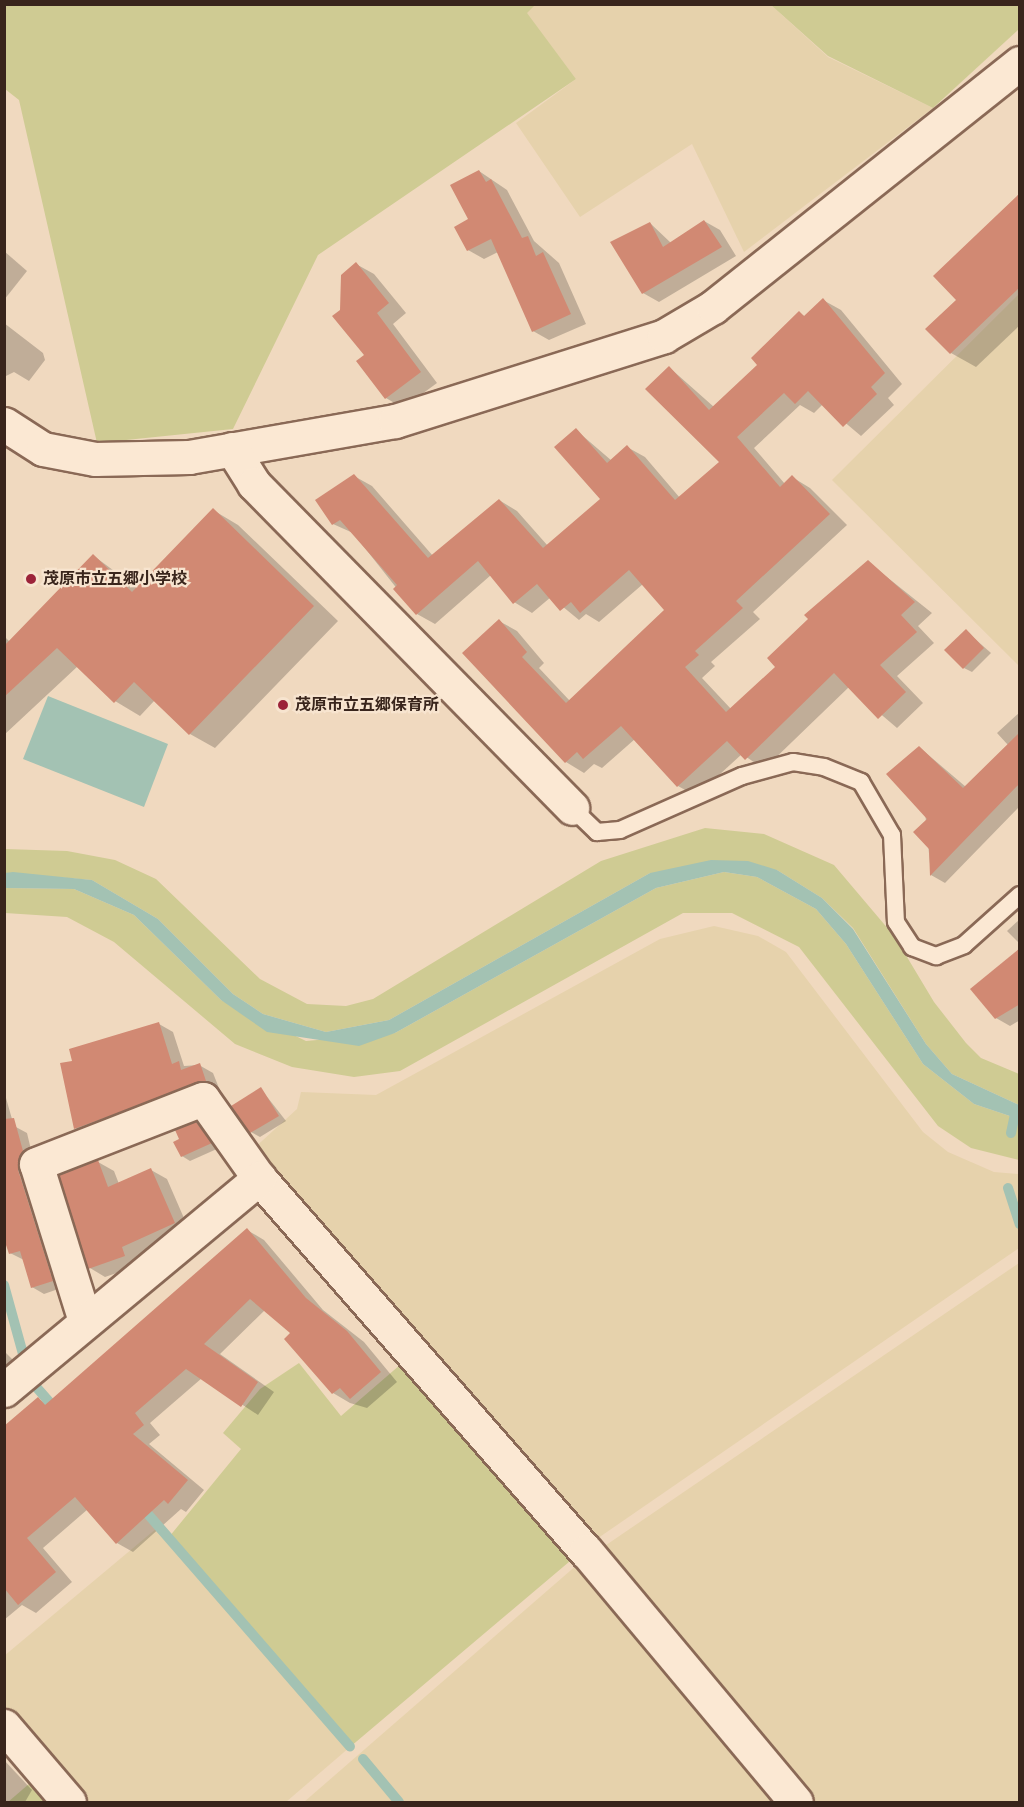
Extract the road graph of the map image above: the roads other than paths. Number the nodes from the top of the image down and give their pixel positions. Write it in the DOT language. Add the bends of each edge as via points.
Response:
graph roads {
  1 [pos="1016,73"];
  2 [pos="4,424"];
  3 [pos="232,449"];
  4 [pos="572,808"];
  5 [pos="1020,895"];
  6 [pos="259,1178"];
  7 [pos="85,1322"];
  8 [pos="4,1390"];
  9 [pos="4,1726"];
  10 [pos="69,1803"];
  11 [pos="796,1803"];
  1 -- 3 [label="street" via="713,307 664,336 395,421"];
  2 -- 3 [label="street" via="43,449 95,459 189,457"];
  3 -- 4 [label="street" via="254,484"];
  4 -- 5 [label="lane" via="597,832 620,830 742,776 793,762 824,767 861,782 892,836 896,922 912,948 936,956 964,945"];
  6 -- 7 [label="street"];
  6 -- 7 [label="street" via="204,1099 36,1164"];
  6 -- 11 [label="street" via="586,1551"];
  7 -- 8 [label="street"];
  9 -- 10 [label="street"];
}
